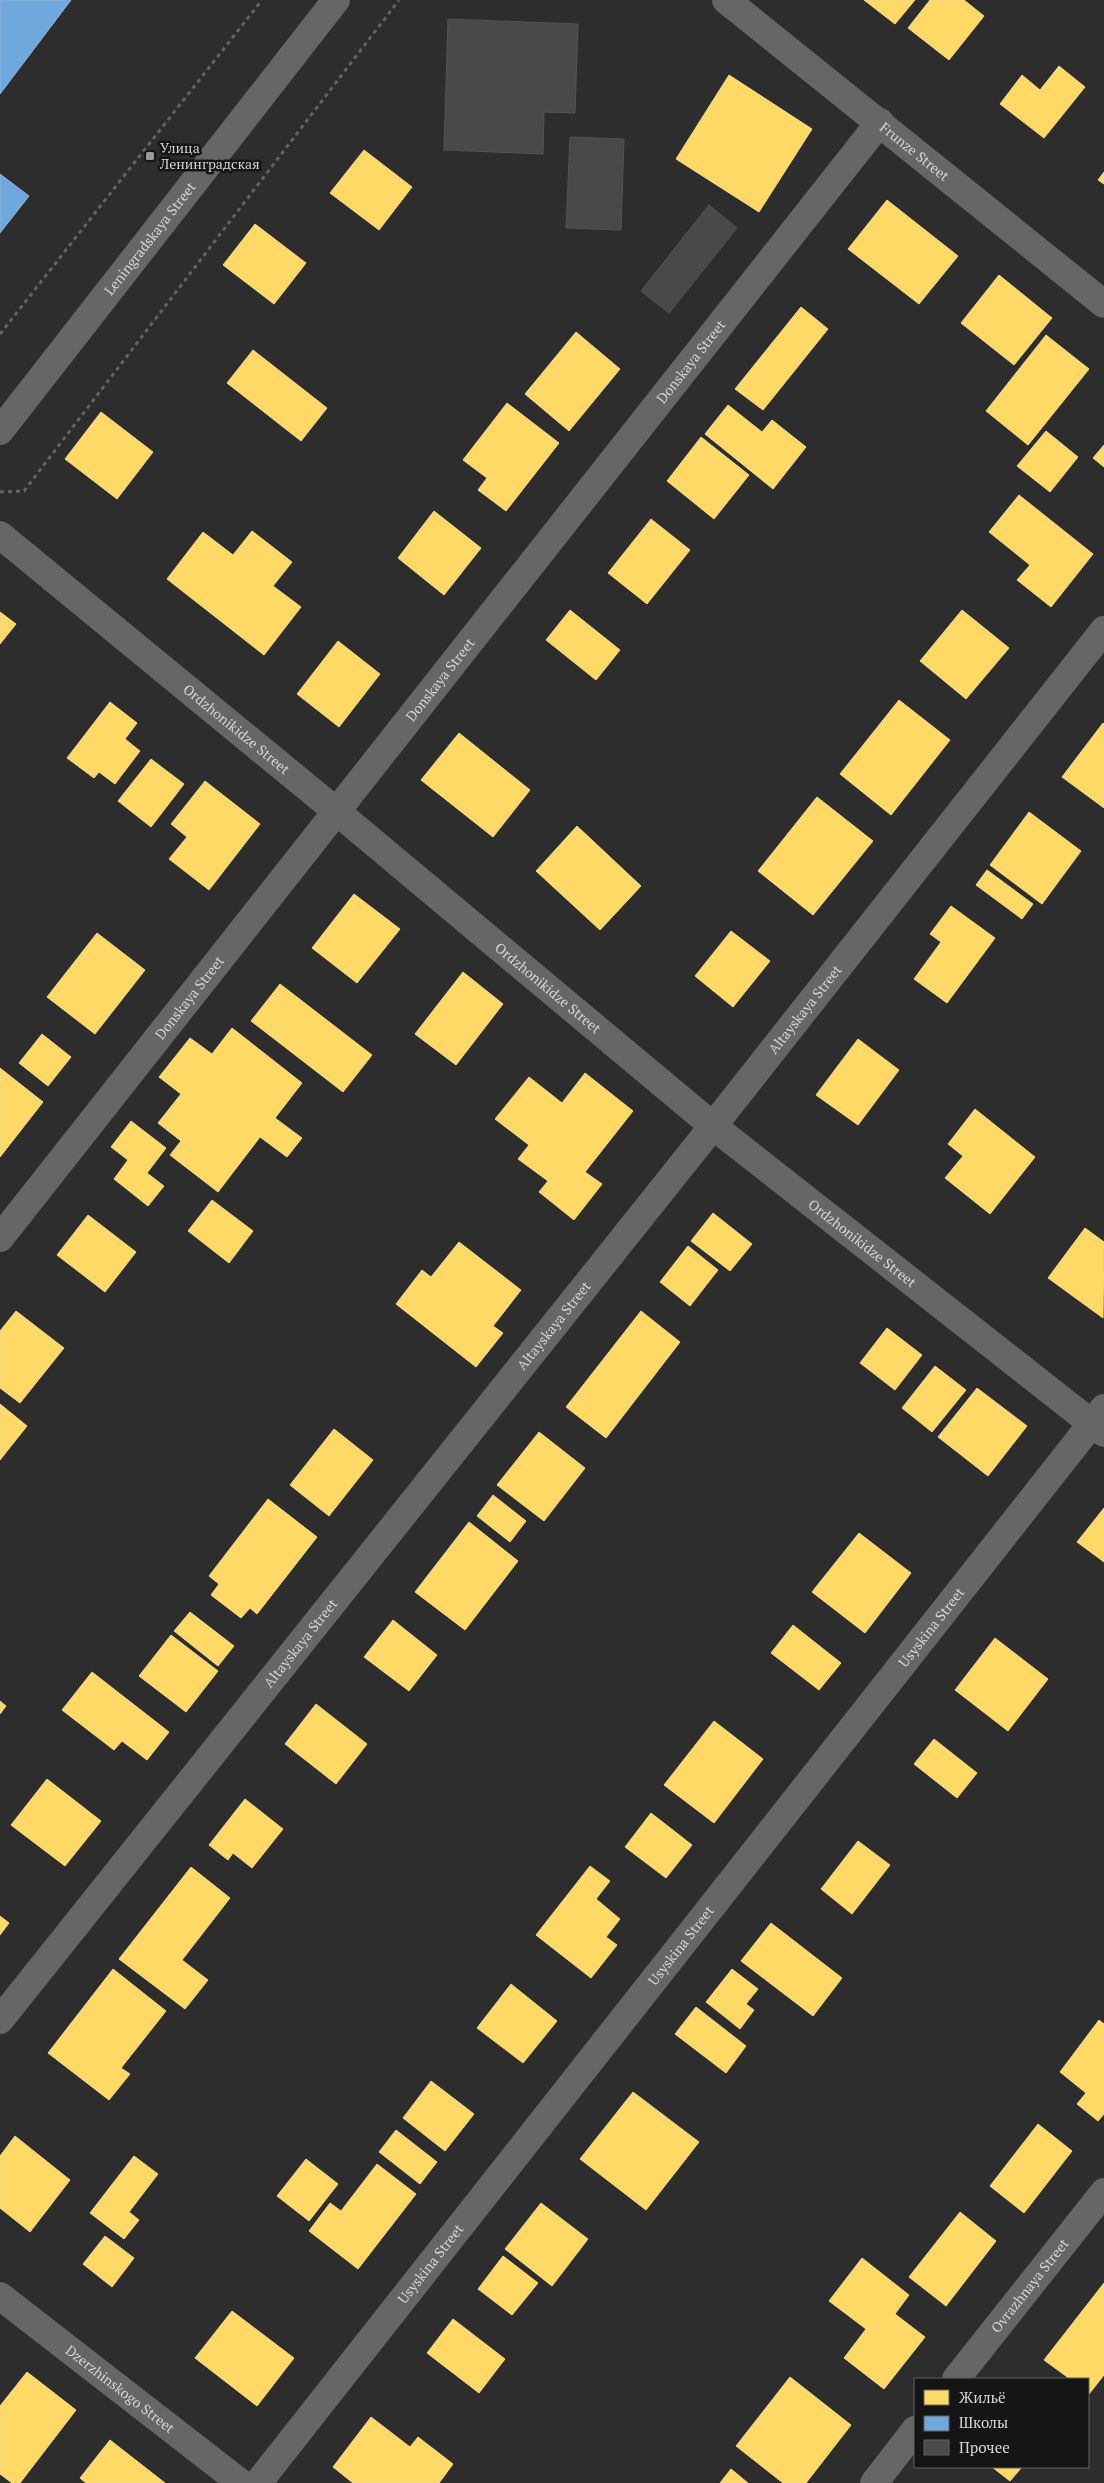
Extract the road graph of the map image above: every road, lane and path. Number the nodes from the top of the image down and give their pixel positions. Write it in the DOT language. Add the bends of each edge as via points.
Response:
graph roads {
  1 [pos="262,0"];
  2 [pos="336,0"];
  3 [pos="399,0"];
  4 [pos="726,0"];
  5 [pos="880,122"];
  6 [pos="1104,304"];
  7 [pos="0,334"];
  8 [pos="0,431"];
  9 [pos="0,492"];
  10 [pos="0,535"];
  11 [pos="1104,630"];
  12 [pos="336,811"];
  13 [pos="713,1126"];
  14 [pos="0,1238"];
  15 [pos="1100,1422"];
  16 [pos="0,2020"];
  17 [pos="1104,2192"];
  18 [pos="0,2296"];
  19 [pos="957,2378"];
  20 [pos="914,2431"];
  21 [pos="241,2483"];
  22 [pos="258,2483"];
  23 [pos="874,2483"];
  1 -- 7 [label="path"];
  2 -- 8 [label="street, Leningradskaya Street"];
  3 -- 9 [label="path" via="24,491"];
  4 -- 5 [label="street, Frunze Street"];
  5 -- 6 [label="street, Frunze Street"];
  5 -- 12 [label="street, Donskaya Street"];
  10 -- 12 [label="street, Ordzhonikidze Street"];
  11 -- 13 [label="street, Altayskaya Street"];
  12 -- 13 [label="street, Ordzhonikidze Street"];
  12 -- 14 [label="street, Donskaya Street"];
  13 -- 15 [label="street, Ordzhonikidze Street"];
  13 -- 16 [label="street, Altayskaya Street"];
  15 -- 22 [label="street, Usyskina Street"];
  17 -- 19 [label="street, Ovrazhnaya Street"];
  18 -- 21 [label="street, Dzerzhinskogo Street"];
  20 -- 23 [label="street"];
}
